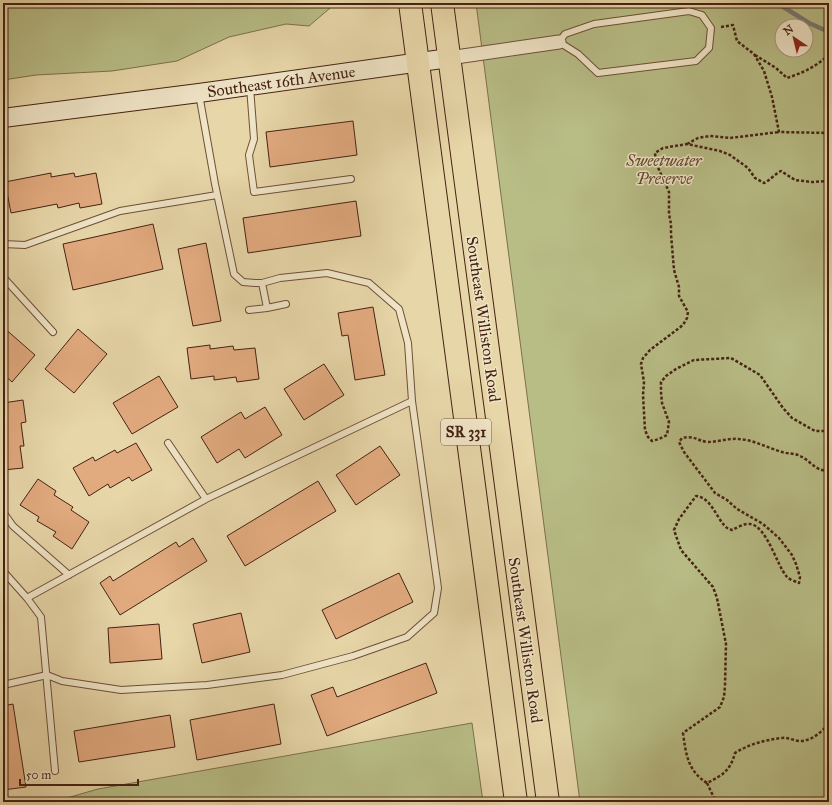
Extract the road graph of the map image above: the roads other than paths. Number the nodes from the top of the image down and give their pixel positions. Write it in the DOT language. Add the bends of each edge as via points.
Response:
graph roads {
  1 [pos="410,3"];
  2 [pos="442,3"];
  3 [pos="559,42"];
  4 [pos="449,58"];
  5 [pos="417,62"];
  6 [pos="250,86"];
  7 [pos="199,93"];
  8 [pos="3,118"];
  9 [pos="351,179"];
  10 [pos="217,195"];
  11 [pos="3,244"];
  12 [pos="3,268"];
  13 [pos="3,277"];
  14 [pos="262,283"];
  15 [pos="286,304"];
  16 [pos="267,308"];
  17 [pos="249,310"];
  18 [pos="53,332"];
  19 [pos="412,401"];
  20 [pos="168,443"];
  21 [pos="206,499"];
  22 [pos="3,512"];
  23 [pos="3,571"];
  24 [pos="70,575"];
  25 [pos="28,598"];
  26 [pos="47,675"];
  27 [pos="3,685"];
  28 [pos="56,771"];
  29 [pos="516,802"];
  30 [pos="548,802"];
  1 -- 5 [label="highway, Southeast Williston Road"];
  2 -- 4 [label="highway, Southeast Williston Road"];
  3 -- 3 [label="lane" via="578,54 598,73 696,61 710,48 711,28 702,15 689,11 594,24 565,34"];
  3 -- 4 [label="street, Southeast 16th Avenue"];
  4 -- 5 [label="main road, Southeast 16th Avenue"];
  4 -- 30 [label="highway, Southeast Williston Road / SR 331"];
  5 -- 6 [label="main road, Southeast 16th Avenue"];
  5 -- 29 [label="highway, Southeast Williston Road / SR 331"];
  6 -- 7 [label="main road, Southeast 16th Avenue"];
  6 -- 9 [label="lane" via="254,139 249,155 254,192"];
  7 -- 8 [label="main road, Southeast 16th Avenue"];
  7 -- 10 [label="lane"];
  10 -- 11 [label="lane" via="120,211 25,245"];
  10 -- 14 [label="lane" via="234,274 243,282"];
  12 -- 13 [label="lane"];
  13 -- 18 [label="lane"];
  14 -- 16 [label="lane"];
  14 -- 19 [label="lane" via="280,278 327,273 369,283 399,309 408,343"];
  15 -- 16 [label="lane"];
  16 -- 17 [label="lane"];
  19 -- 21 [label="lane"];
  19 -- 26 [label="lane" via="438,588 434,613 408,638 282,675 207,685 121,690 62,681"];
  20 -- 21 [label="lane"];
  21 -- 24 [label="lane"];
  22 -- 24 [label="lane" via="13,526"];
  23 -- 25 [label="lane"];
  24 -- 25 [label="lane"];
  25 -- 26 [label="lane" via="41,617"];
  26 -- 27 [label="lane"];
  26 -- 28 [label="lane"];
}
